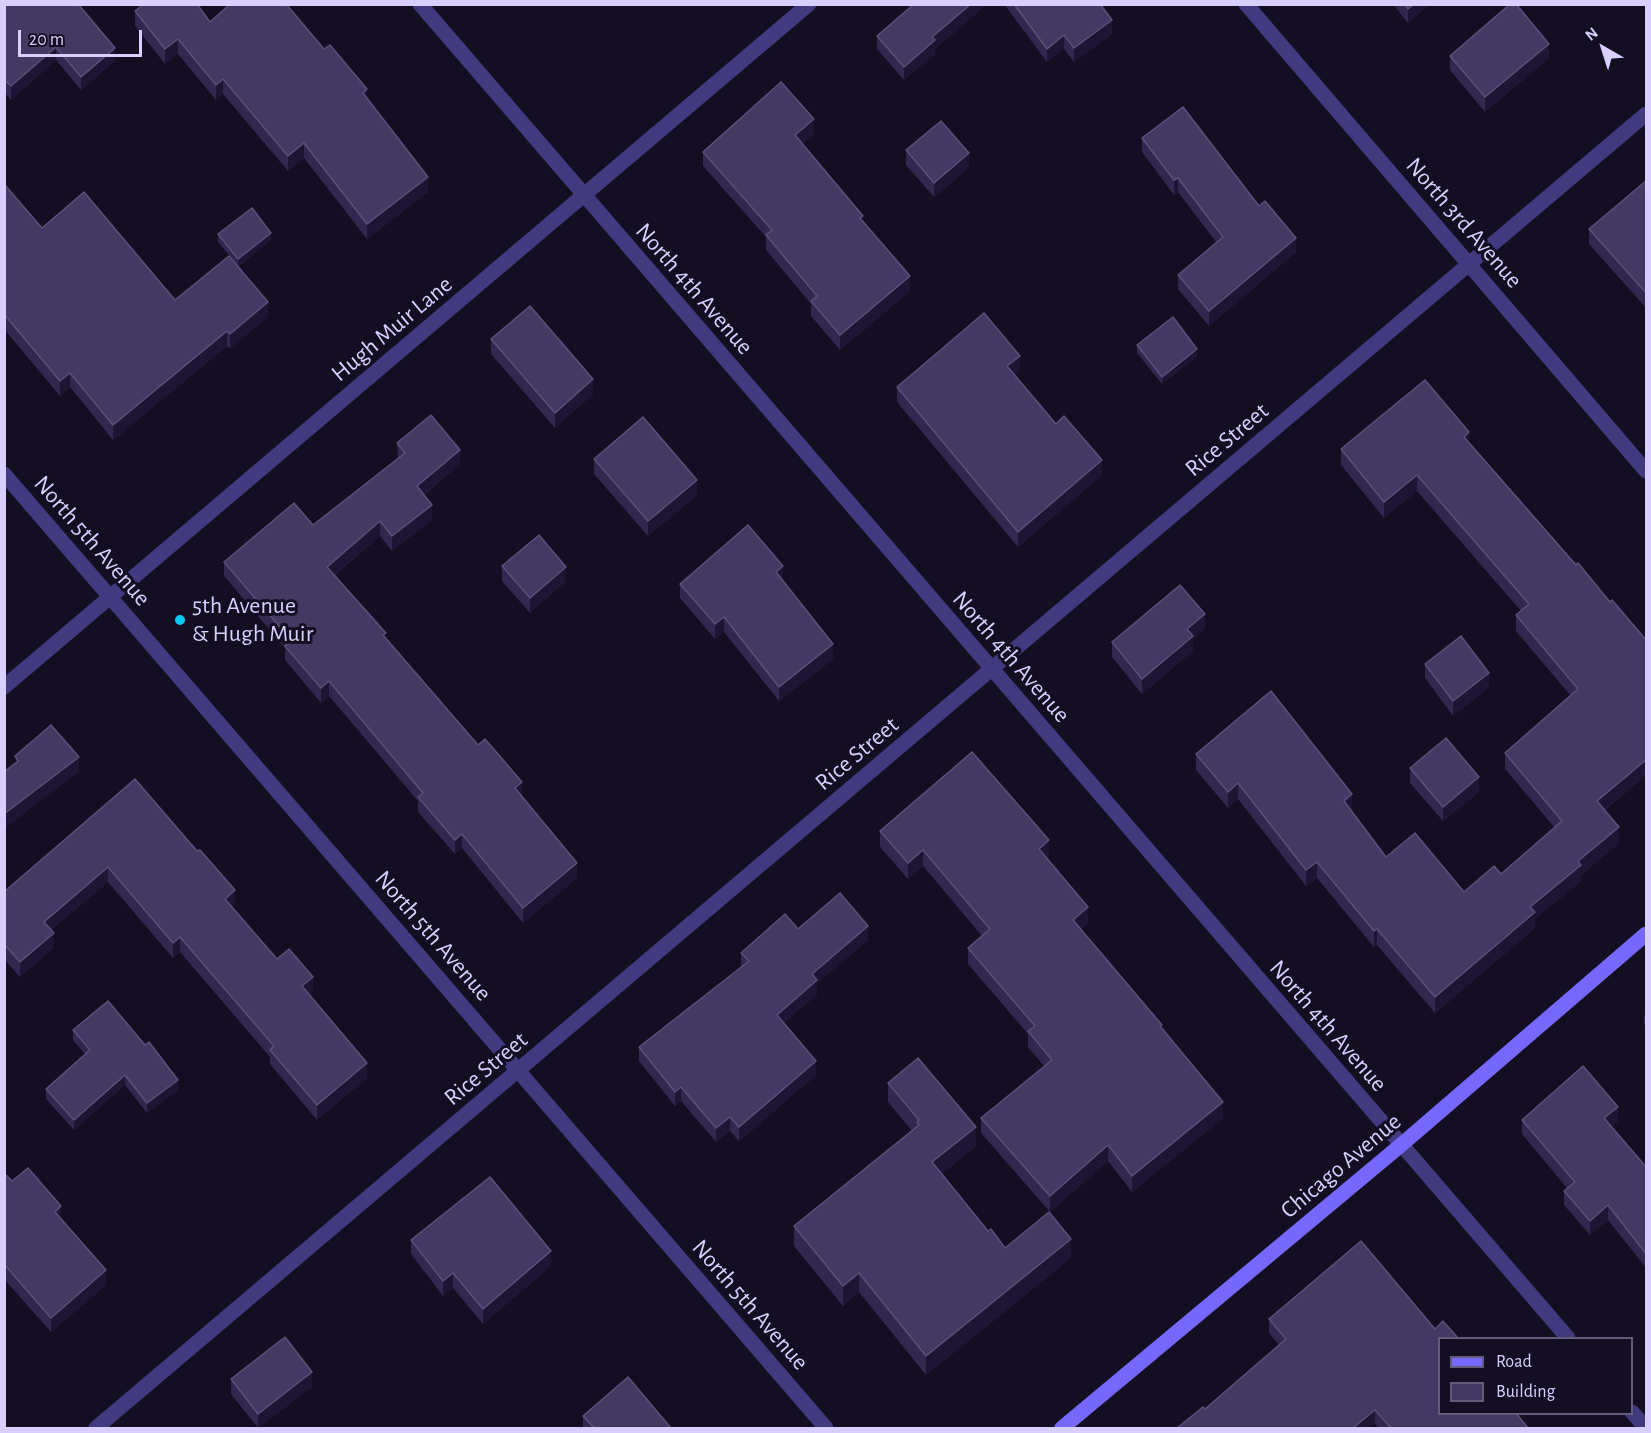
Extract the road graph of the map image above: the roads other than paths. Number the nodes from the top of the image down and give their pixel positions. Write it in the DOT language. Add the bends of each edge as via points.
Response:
graph roads {
  1 [pos="420,4"];
  2 [pos="809,4"];
  3 [pos="1246,4"];
  4 [pos="1647,114"];
  5 [pos="584,195"];
  6 [pos="1469,264"];
  7 [pos="1647,471"];
  8 [pos="4,474"];
  9 [pos="110,597"];
  10 [pos="992,669"];
  11 [pos="4,687"];
  12 [pos="1647,934"];
  13 [pos="519,1071"];
  14 [pos="1401,1145"];
  15 [pos="1567,1337"];
  16 [pos="1633,1413"];
  17 [pos="96,1428"];
  18 [pos="826,1428"];
  19 [pos="1062,1428"];
  20 [pos="1646,1428"];
  1 -- 5 [label="street, North 4th Avenue"];
  2 -- 5 [label="street, Hugh Muir Lane"];
  3 -- 6 [label="street, North 3rd Avenue"];
  4 -- 6 [label="street, Rice Street"];
  5 -- 9 [label="street, Hugh Muir Lane"];
  5 -- 10 [label="street, North 4th Avenue"];
  6 -- 7 [label="street, North 3rd Avenue"];
  6 -- 10 [label="street, Rice Street"];
  8 -- 9 [label="street, North 5th Avenue"];
  9 -- 11 [label="street, Hugh Muir Lane"];
  9 -- 13 [label="street, North 5th Avenue"];
  10 -- 13 [label="street, Rice Street"];
  10 -- 14 [label="street, North 4th Avenue"];
  12 -- 14 [label="main road, Chicago Avenue"];
  13 -- 17 [label="street, Rice Street"];
  13 -- 18 [label="street, North 5th Avenue"];
  14 -- 15 [label="street, North 4th Avenue"];
  14 -- 19 [label="main road, Chicago Avenue"];
  16 -- 20 [label="street"];
}
